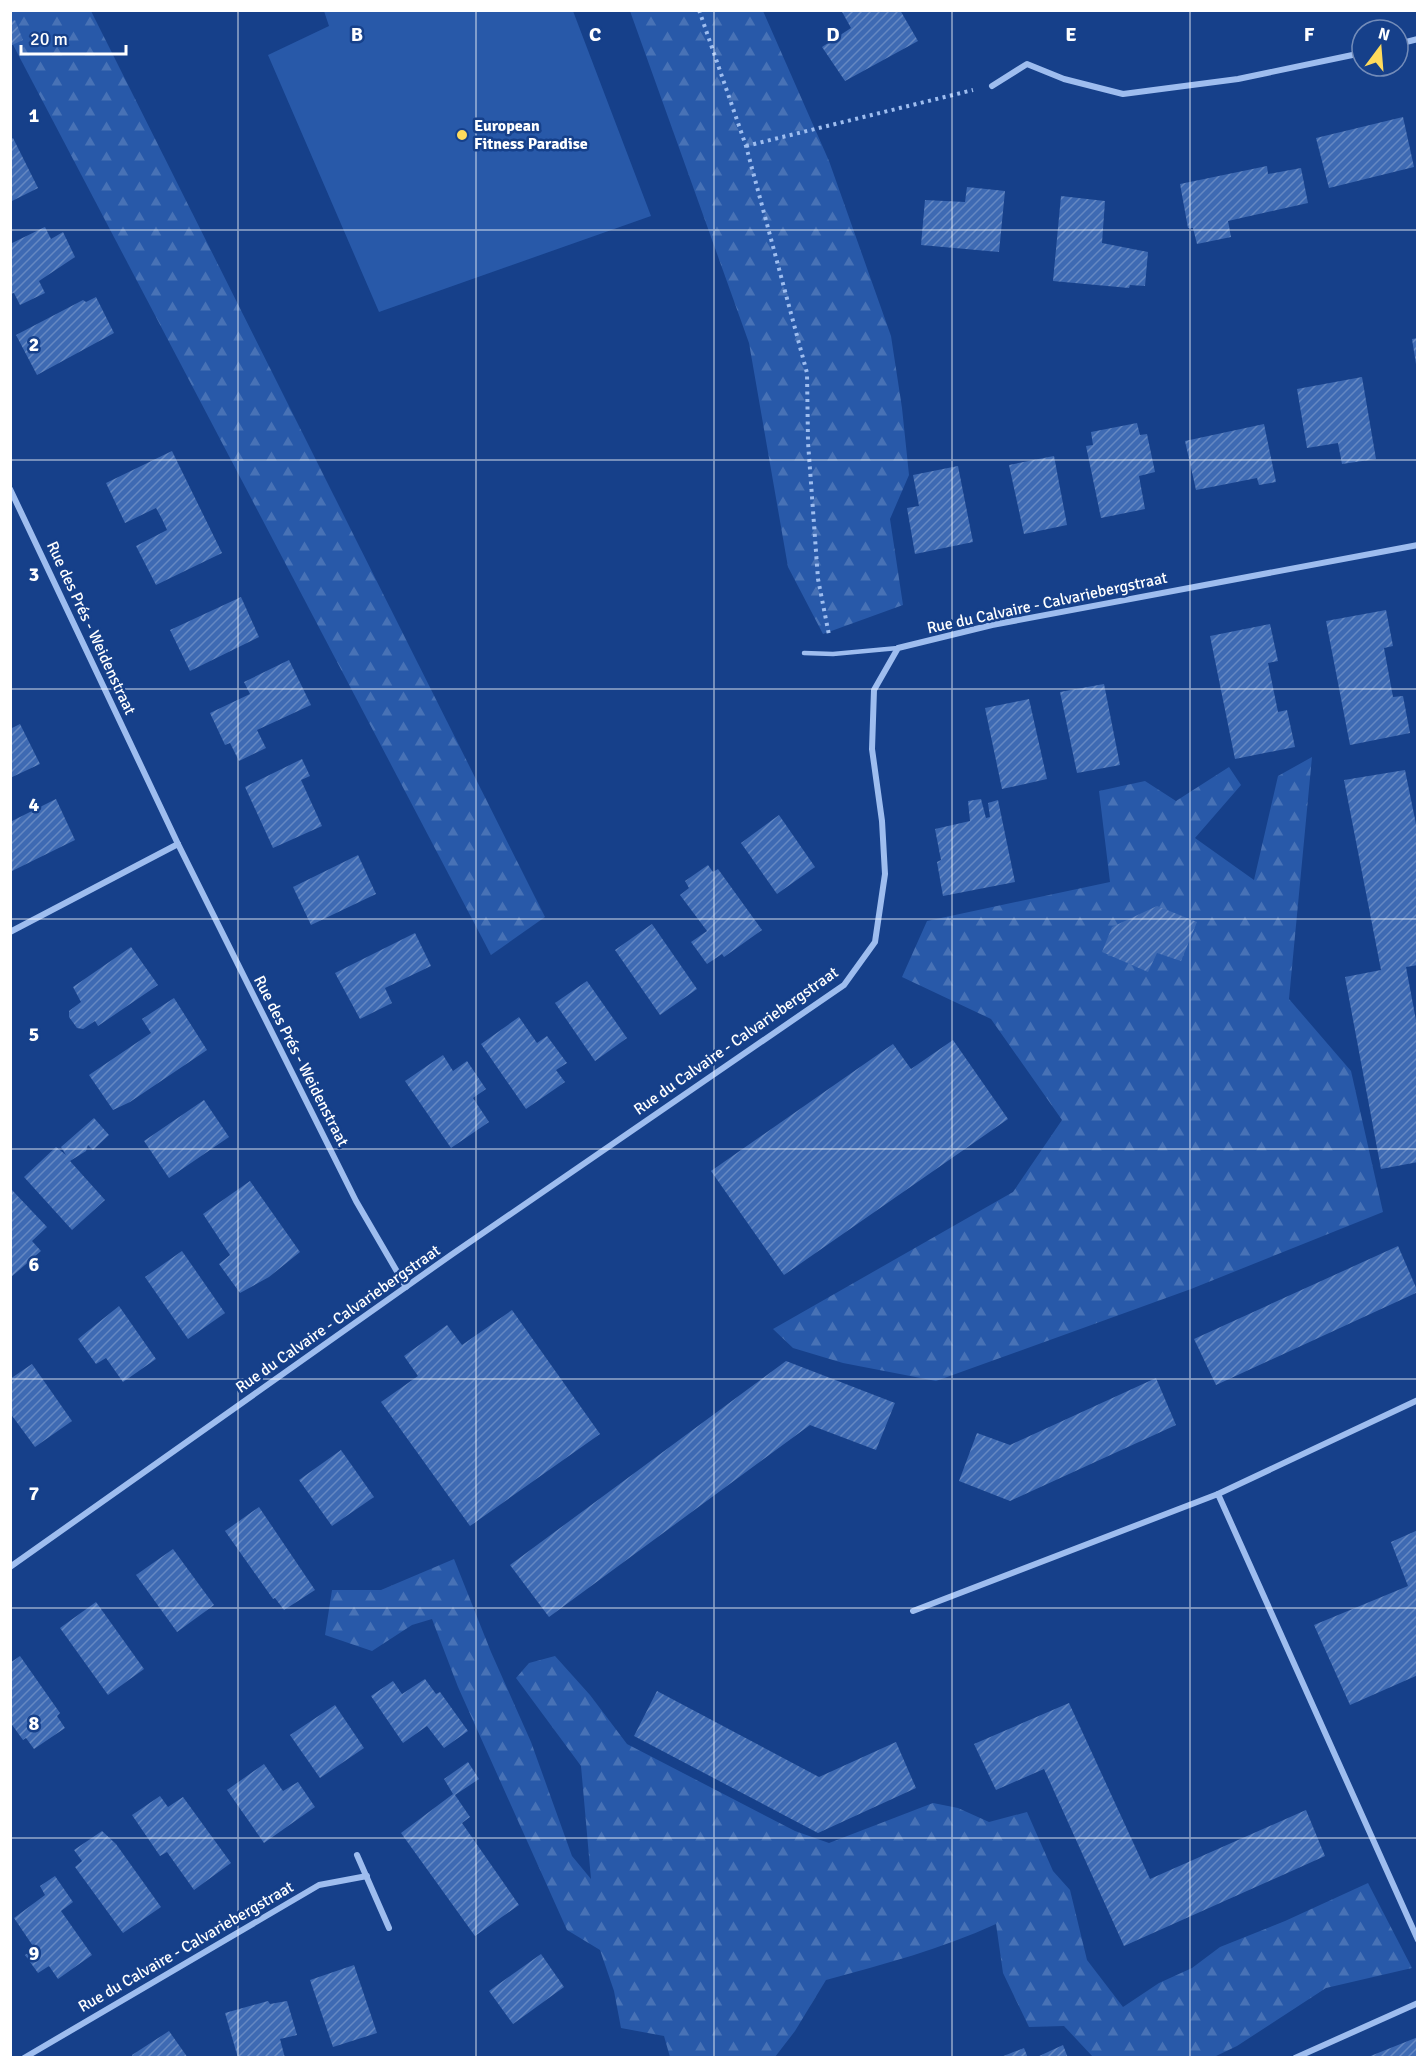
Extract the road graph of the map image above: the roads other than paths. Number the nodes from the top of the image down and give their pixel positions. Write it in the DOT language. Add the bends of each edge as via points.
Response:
graph roads {
  1 [pos="1350,56"];
  2 [pos="992,86"];
  3 [pos="10,489"];
  4 [pos="1418,545"];
  5 [pos="898,648"];
  6 [pos="804,653"];
  7 [pos="178,844"];
  8 [pos="10,932"];
  9 [pos="406,1287"];
  10 [pos="1418,1400"];
  11 [pos="1218,1494"];
  12 [pos="10,1566"];
  13 [pos="913,1611"];
  14 [pos="357,1855"];
  15 [pos="367,1876"];
  16 [pos="389,1928"];
  17 [pos="1418,1940"];
  18 [pos="1418,2003"];
  19 [pos="24,2058"];
  20 [pos="1295,2058"];
  1 -- 2 [label="street" via="1238,80 1123,94 1064,80 1027,64"];
  3 -- 7 [label="street, Rue des Prés - Weidenstraat"];
  4 -- 5 [label="street, Rue du Calvaire - Calvariebergstraat" via="992,625"];
  5 -- 6 [label="lane"];
  5 -- 9 [label="street, Rue du Calvaire - Calvariebergstraat" via="874,690 872,749 885,874 875,942 844,985"];
  7 -- 8 [label="street"];
  7 -- 9 [label="street, Rue des Prés - Weidenstraat" via="356,1201"];
  9 -- 12 [label="street, Rue du Calvaire - Calvariebergstraat"];
  10 -- 11 [label="street"];
  11 -- 13 [label="street"];
  11 -- 17 [label="street"];
  14 -- 15 [label="street"];
  15 -- 16 [label="street"];
  15 -- 19 [label="street, Rue du Calvaire - Calvariebergstraat" via="319,1885"];
  18 -- 20 [label="street"];
}
